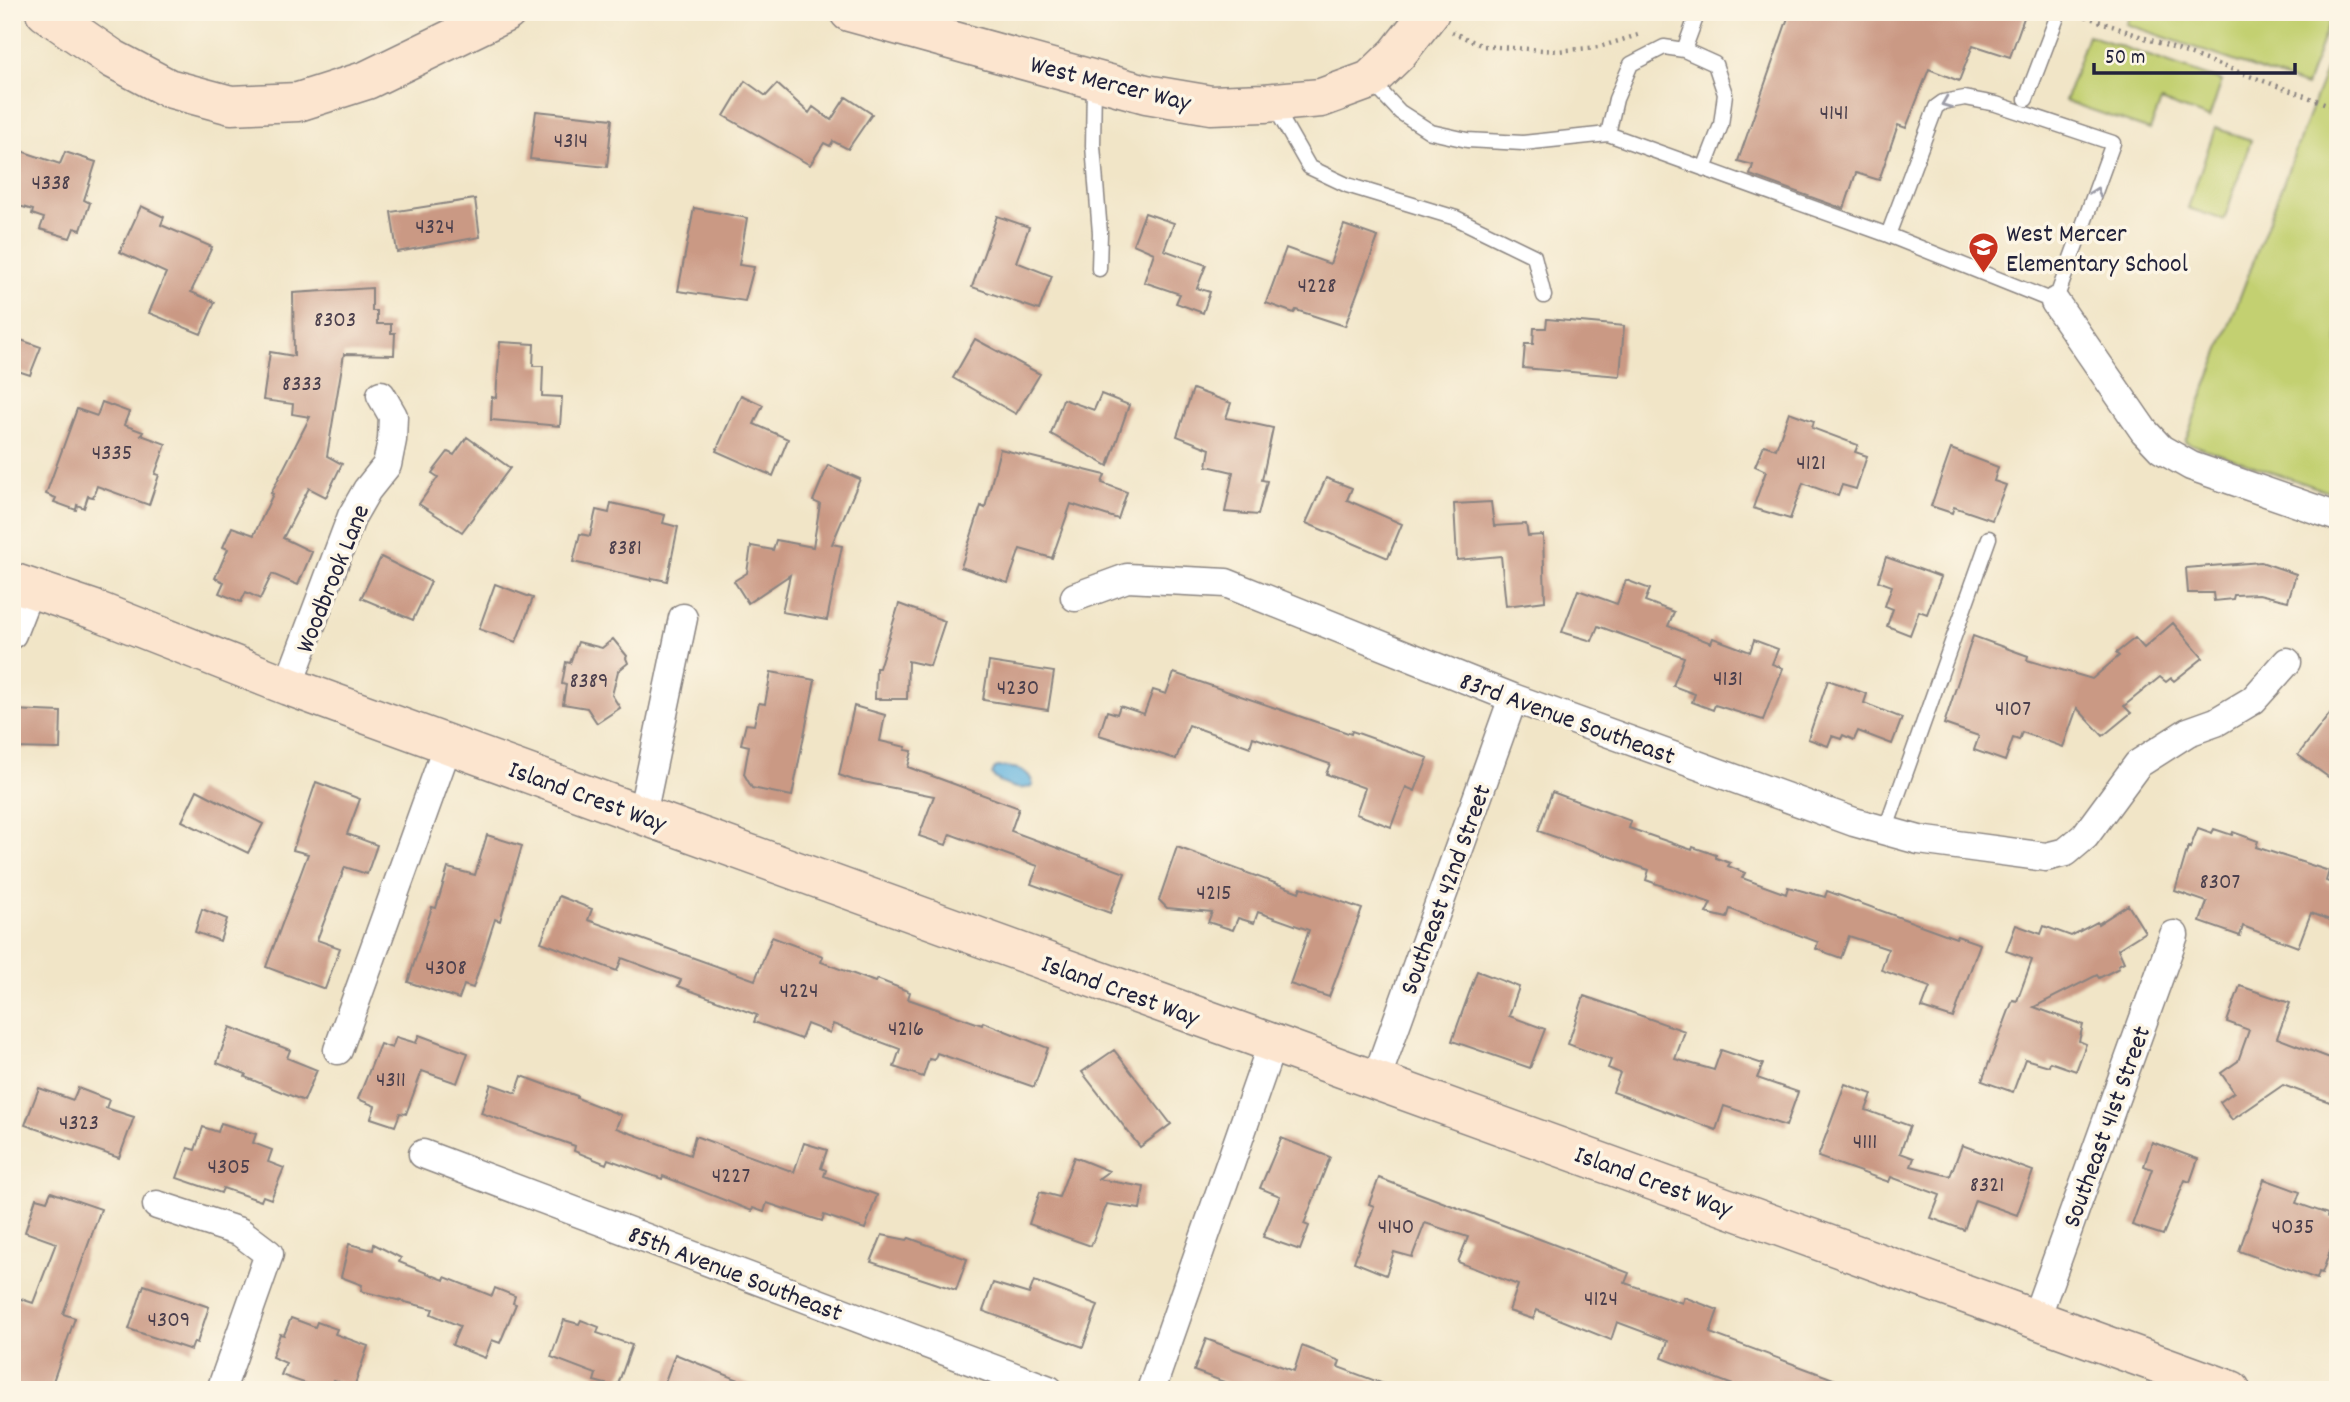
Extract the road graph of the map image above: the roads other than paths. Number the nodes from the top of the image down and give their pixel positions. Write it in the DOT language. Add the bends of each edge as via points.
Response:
graph roads {
  1 [pos="45,12"];
  2 [pos="508,12"];
  3 [pos="849,12"];
  4 [pos="1698,12"];
  5 [pos="2059,12"];
  6 [pos="1428,16"];
  7 [pos="1684,50"];
  8 [pos="1094,80"];
  9 [pos="1370,80"];
  10 [pos="2026,99"];
  11 [pos="1273,103"];
  12 [pos="1608,134"];
  13 [pos="1704,169"];
  14 [pos="1888,235"];
  15 [pos="1099,269"];
  16 [pos="1544,296"];
  17 [pos="2055,302"];
  18 [pos="381,395"];
  19 [pos="2338,517"];
  20 [pos="1989,538"];
  21 [pos="21,585"];
  22 [pos="1075,597"];
  23 [pos="684,618"];
  24 [pos="12,634"];
  25 [pos="2287,662"];
  26 [pos="288,686"];
  27 [pos="1513,698"];
  28 [pos="448,744"];
  29 [pos="642,815"];
  30 [pos="1885,831"];
  31 [pos="2174,935"];
  32 [pos="1272,1044"];
  33 [pos="338,1049"];
  34 [pos="1376,1080"];
  35 [pos="423,1154"];
  36 [pos="157,1205"];
  37 [pos="2036,1318"];
  38 [pos="221,1390"];
  39 [pos="1049,1390"];
  40 [pos="1151,1390"];
  41 [pos="2231,1390"];
  1 -- 2 [label="main road" via="113,59 168,88 231,105 298,102 367,80"];
  3 -- 8 [label="main road, West Mercer Way"];
  4 -- 7 [label="lane"];
  5 -- 10 [label="lane"];
  6 -- 9 [label="main road, West Mercer Way"];
  7 -- 12 [label="lane" via="1664,47 1631,64"];
  7 -- 13 [label="lane" via="1715,64 1725,94 1721,125"];
  8 -- 11 [label="main road, West Mercer Way" via="1211,105"];
  8 -- 15 [label="lane"];
  9 -- 11 [label="main road, West Mercer Way" via="1321,98"];
  9 -- 12 [label="lane" via="1399,112 1431,132 1523,144"];
  11 -- 16 [label="lane" via="1309,167 1347,185 1455,218 1534,256"];
  12 -- 13 [label="lane"];
  13 -- 14 [label="lane"];
  14 -- 17 [label="lane"];
  17 -- 14 [label="lane, one-way" via="2113,143 1996,104 1965,98 1943,102 1936,107"];
  17 -- 19 [label="street" via="2161,449 2191,466"];
  18 -- 26 [label="street, Woodbrook Lane" via="393,416 387,466 352,516"];
  20 -- 30 [label="lane"];
  21 -- 24 [label="street"];
  21 -- 26 [label="main road, Island Crest Way"];
  22 -- 27 [label="street, 83rd Avenue Southeast" via="1127,578 1226,583"];
  23 -- 29 [label="street"];
  25 -- 30 [label="street, 83rd Avenue Southeast" via="2253,701 2188,732 2138,764 2092,828 2066,852 2046,857 1968,848"];
  26 -- 28 [label="main road, Island Crest Way"];
  27 -- 30 [label="street, 83rd Avenue Southeast"];
  27 -- 34 [label="street, Southeast 42nd Street"];
  28 -- 29 [label="main road, Island Crest Way"];
  28 -- 33 [label="street"];
  29 -- 32 [label="main road, Island Crest Way"];
  31 -- 37 [label="street, Southeast 41st Street"];
  32 -- 34 [label="main road, Island Crest Way"];
  32 -- 40 [label="street"];
  34 -- 37 [label="main road, Island Crest Way"];
  35 -- 39 [label="street, 85th Avenue Southeast"];
  36 -- 38 [label="street" via="240,1232 269,1254"];
  37 -- 41 [label="main road, Island Crest Way"];
}
